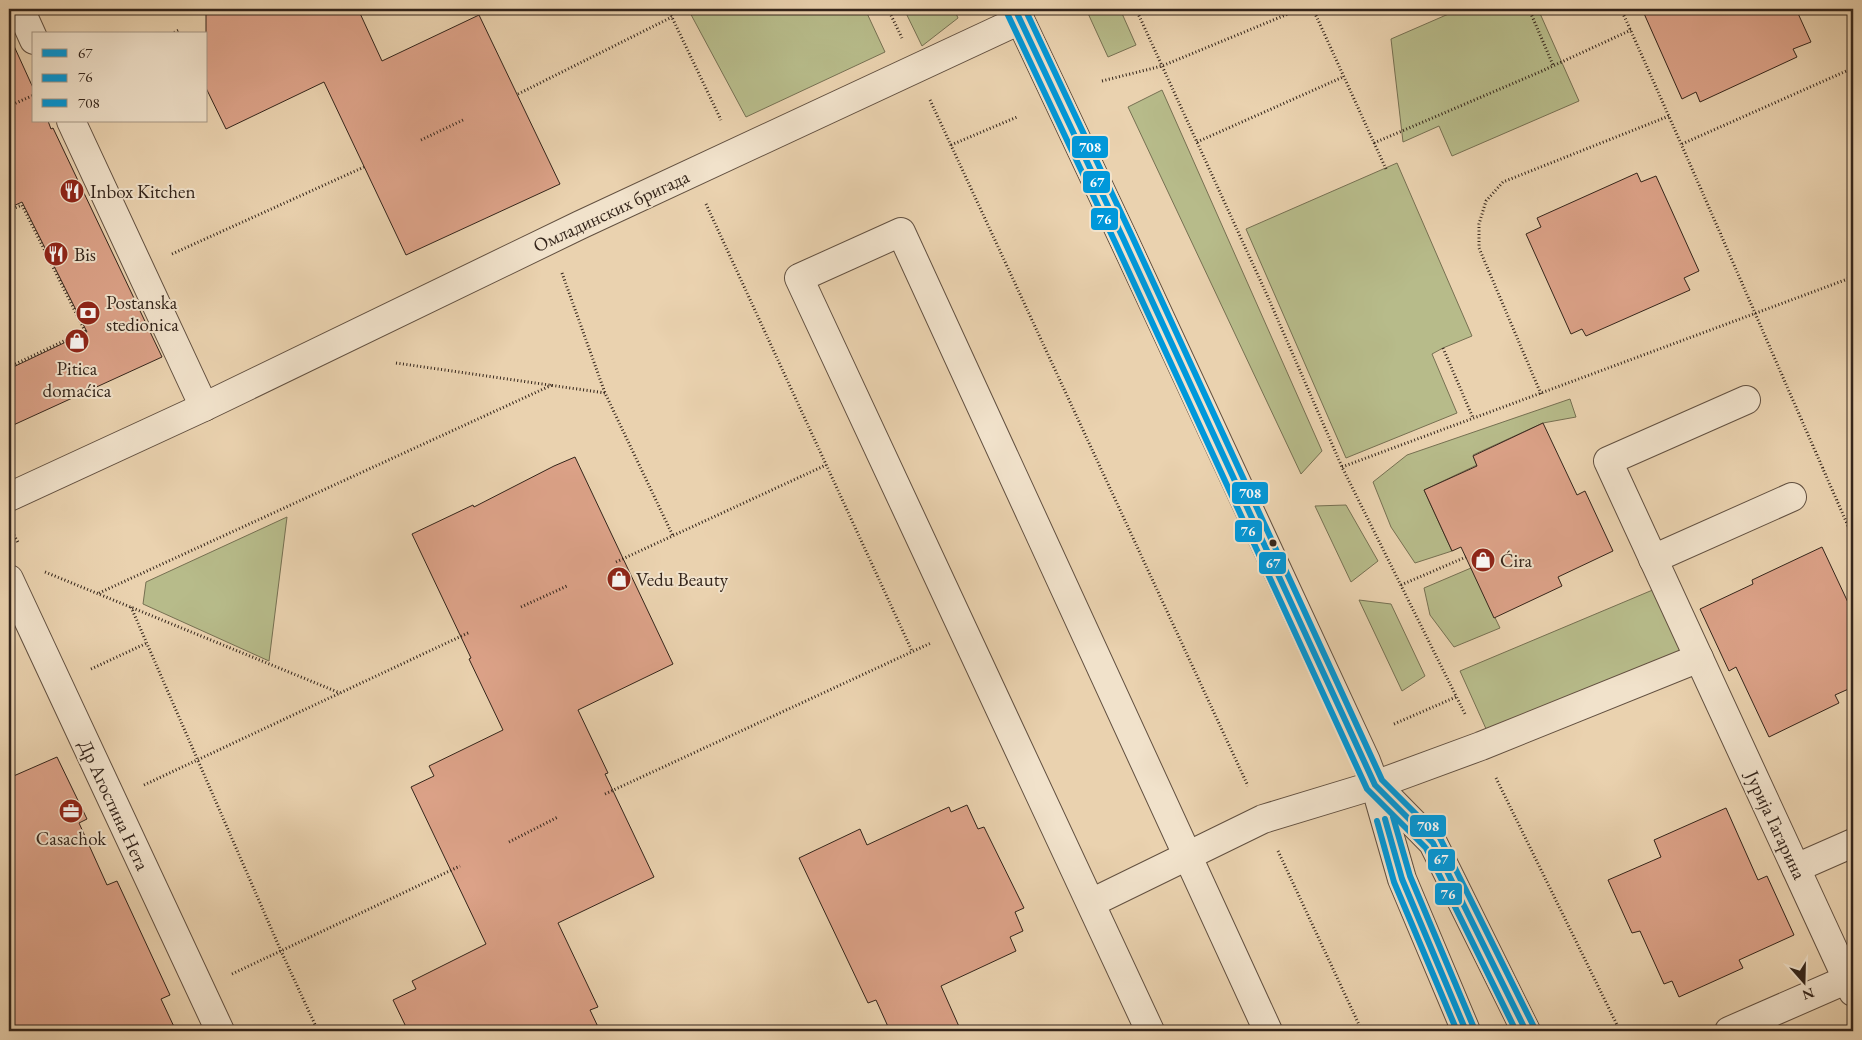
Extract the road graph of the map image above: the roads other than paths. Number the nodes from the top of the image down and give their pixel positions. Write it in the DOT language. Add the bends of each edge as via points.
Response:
graph roads {
  1 [pos="20,9"];
  2 [pos="1017,14"];
  3 [pos="32,36"];
  4 [pos="71,122"];
  5 [pos="1746,400"];
  6 [pos="204,407"];
  7 [pos="1792,497"];
  8 [pos="9,498"];
  9 [pos="1653,558"];
  10 [pos="9,579"];
  11 [pos="1698,658"];
  12 [pos="1376,784"];
  13 [pos="1853,843"];
  14 [pos="1187,856"];
  15 [pos="1796,868"];
  16 [pos="1091,903"];
  17 [pos="1848,972"];
  18 [pos="220,1031"];
  19 [pos="1150,1031"];
  20 [pos="1268,1031"];
  21 [pos="1466,1031"];
  22 [pos="1526,1031"];
  23 [pos="1729,1031"];
  1 -- 3 [label="street"];
  2 -- 6 [label="street, Омладинских бригада" via="915,68"];
  2 -- 12 [label="street, Омладинских бригада"];
  4 -- 6 [label="street"];
  5 -- 9 [label="street, Јурија Гагарина" via="1608,461"];
  6 -- 8 [label="street, Омладинских бригада"];
  7 -- 9 [label="street"];
  9 -- 11 [label="street, Јурија Гагарина"];
  10 -- 18 [label="street, Др Агостина Нета"];
  11 -- 12 [label="street" via="1480,746"];
  11 -- 15 [label="street, Јурија Гагарина"];
  12 -- 14 [label="street" via="1263,819"];
  12 -- 21 [label="street, Омладинских бригада" via="1402,879"];
  12 -- 22 [label="street, Омладинских бригада" via="1433,843"];
  13 -- 15 [label="street"];
  14 -- 16 [label="street"];
  14 -- 16 [label="street" via="901,232 799,278"];
  14 -- 20 [label="street"];
  15 -- 17 [label="street, Јурија Гагарина"];
  16 -- 19 [label="street"];
  17 -- 23 [label="street"];
}
